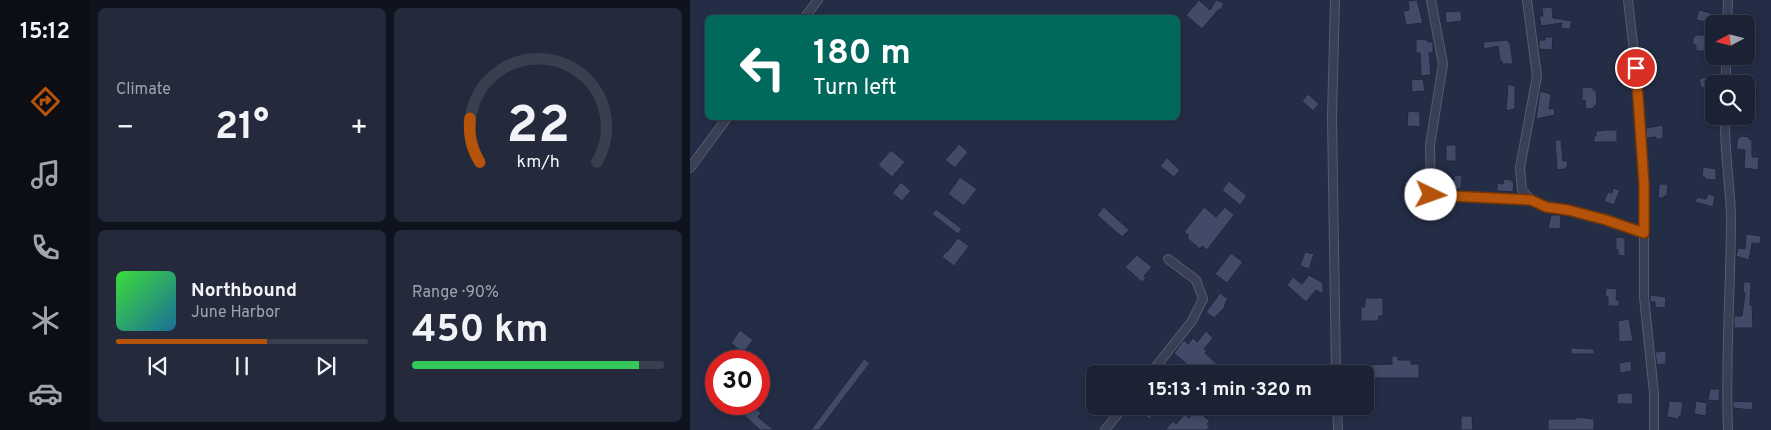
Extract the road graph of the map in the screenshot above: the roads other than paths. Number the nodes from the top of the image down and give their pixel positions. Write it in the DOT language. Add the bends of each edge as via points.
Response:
graph roads {
  1 [pos="818,0"];
  2 [pos="1335,0"];
  3 [pos="1431,0"];
  4 [pos="1527,0"];
  5 [pos="1628,0"];
  6 [pos="1728,0"];
  7 [pos="806,15"];
  8 [pos="1727,15"];
  9 [pos="726,120"];
  10 [pos="1724,125"];
  11 [pos="690,168"];
  12 [pos="1531,200"];
  13 [pos="1644,233"];
  14 [pos="1168,259"];
  15 [pos="1157,365"];
  16 [pos="1336,365"];
  17 [pos="1117,415"];
  18 [pos="1337,415"];
  19 [pos="1105,430"];
  20 [pos="1338,430"];
  21 [pos="1654,430"];
  22 [pos="1728,430"];
  1 -- 7 [label="street"];
  2 -- 16 [label="street" via="1332,117"];
  3 -- 12 [label="street" via="1443,64 1430,145 1431,195"];
  4 -- 12 [label="street" via="1537,76 1520,168 1522,190"];
  5 -- 13 [label="street" via="1636,68"];
  6 -- 8 [label="street"];
  9 -- 11 [label="street"];
  10 -- 22 [label="street" via="1731,214"];
  12 -- 13 [label="street" via="1546,207 1606,220"];
  13 -- 21 [label="street" via="1644,298 1654,393"];
  14 -- 15 [label="street" via="1196,280 1203,299 1192,321"];
  17 -- 19 [label="street"];
  18 -- 20 [label="street"];
}
